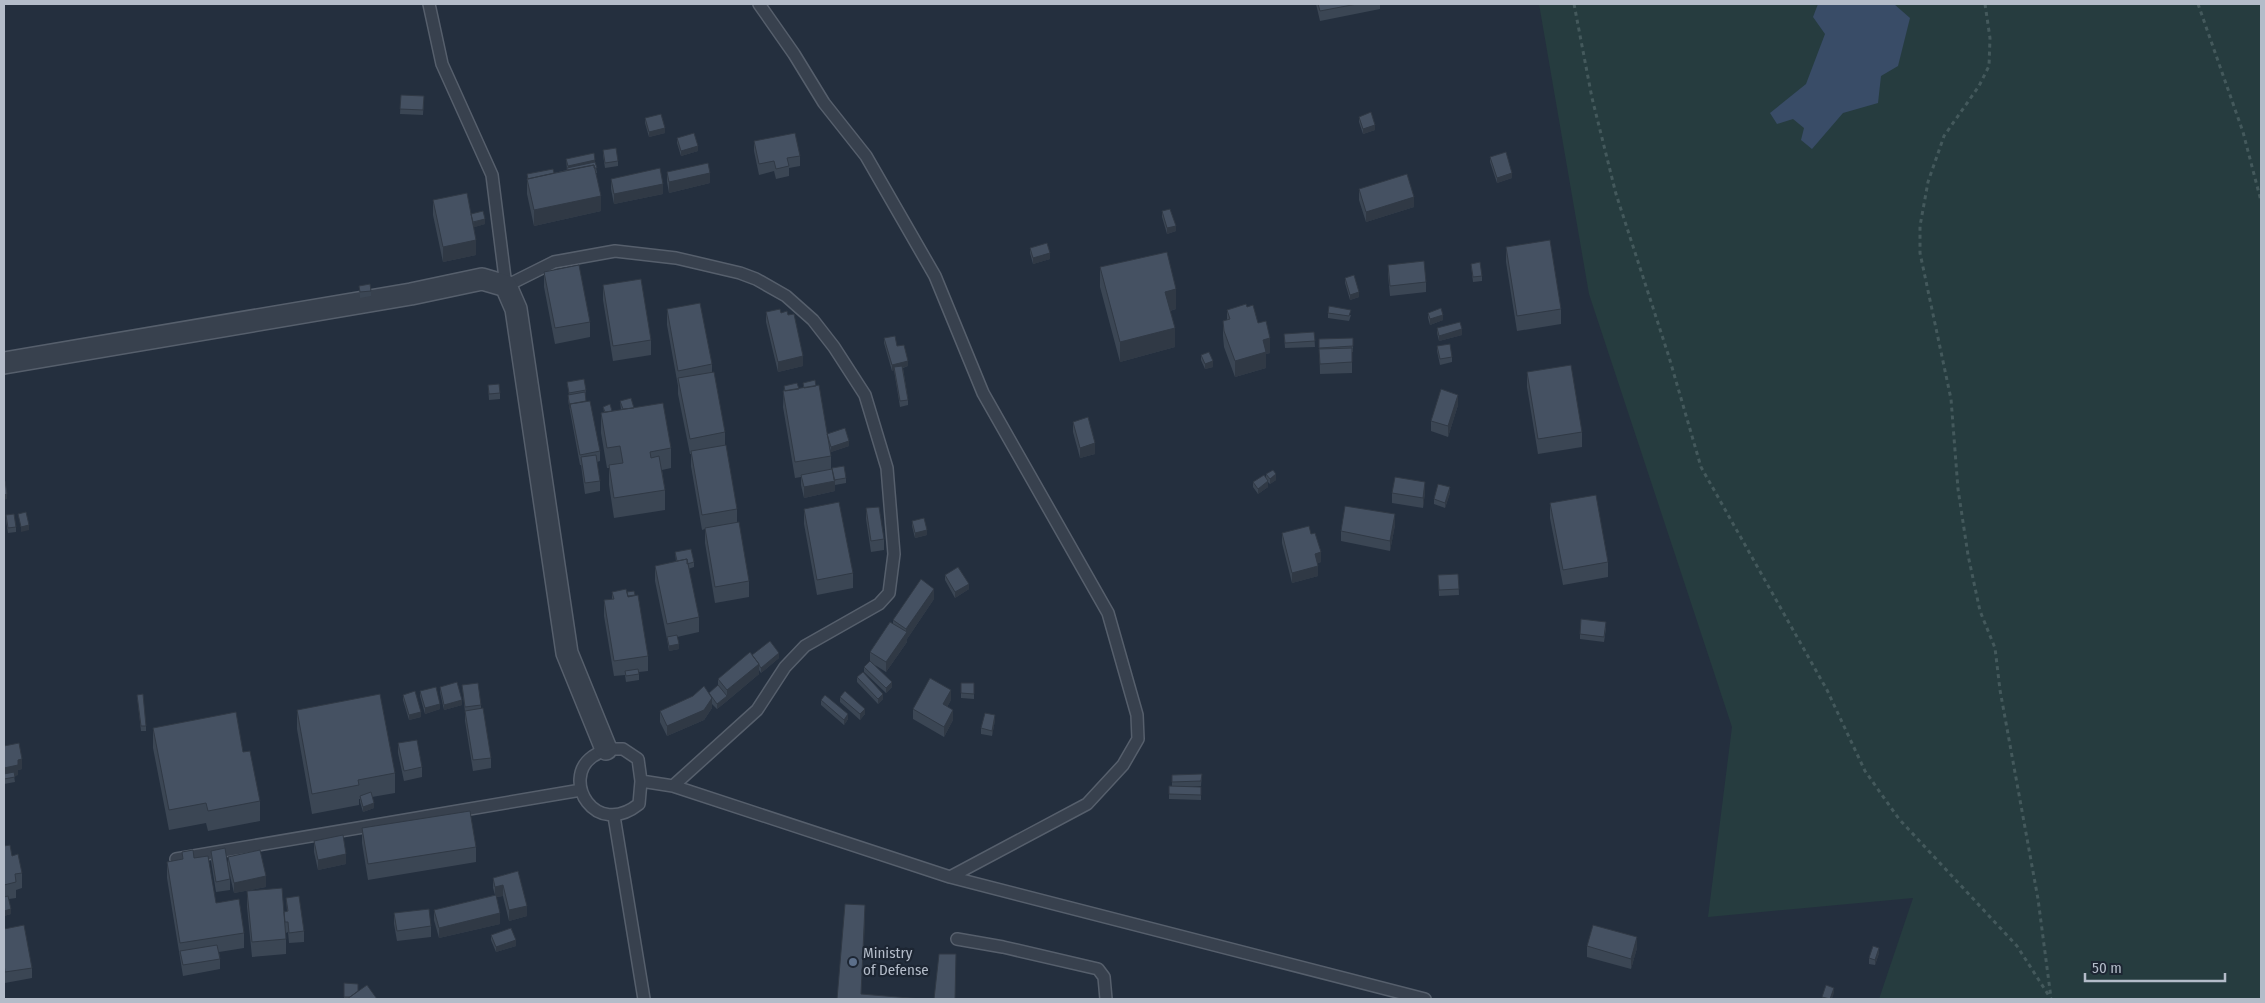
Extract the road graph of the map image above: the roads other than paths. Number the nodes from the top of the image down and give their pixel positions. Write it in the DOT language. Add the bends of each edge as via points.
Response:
graph roads {
  1 [pos="429,4"];
  2 [pos="759,4"];
  3 [pos="506,286"];
  4 [pos="4,363"];
  5 [pos="606,749"];
  6 [pos="641,781"];
  7 [pos="673,786"];
  8 [pos="581,790"];
  9 [pos="614,816"];
  10 [pos="176,859"];
  11 [pos="950,877"];
  12 [pos="957,939"];
  13 [pos="644,999"];
  14 [pos="1106,999"];
  15 [pos="1424,999"];
  1 -- 3 [label="lane" via="442,64 492,175"];
  2 -- 11 [label="lane" via="824,103 866,156 935,276 983,393 1108,613 1137,715 1138,739 1124,765 1087,804"];
  3 -- 4 [label="street" via="482,279"];
  3 -- 5 [label="street" via="516,310 567,653"];
  3 -- 7 [label="lane" via="554,262 614,251 676,258 740,273 772,287 800,307 834,347 865,395 887,468 894,554 890,592 879,604 805,646 785,667 757,710"];
  5 -- 6 [label="lane" via="623,750 638,759"];
  5 -- 8 [label="lane" via="590,758 581,772"];
  6 -- 7 [label="lane"];
  6 -- 9 [label="lane" via="639,804 628,813"];
  7 -- 11 [label="lane"];
  8 -- 9 [label="lane" via="587,804 599,813"];
  8 -- 10 [label="lane"];
  9 -- 13 [label="lane"];
  11 -- 15 [label="lane"];
  12 -- 14 [label="lane" via="1098,969 1104,977"];
}
